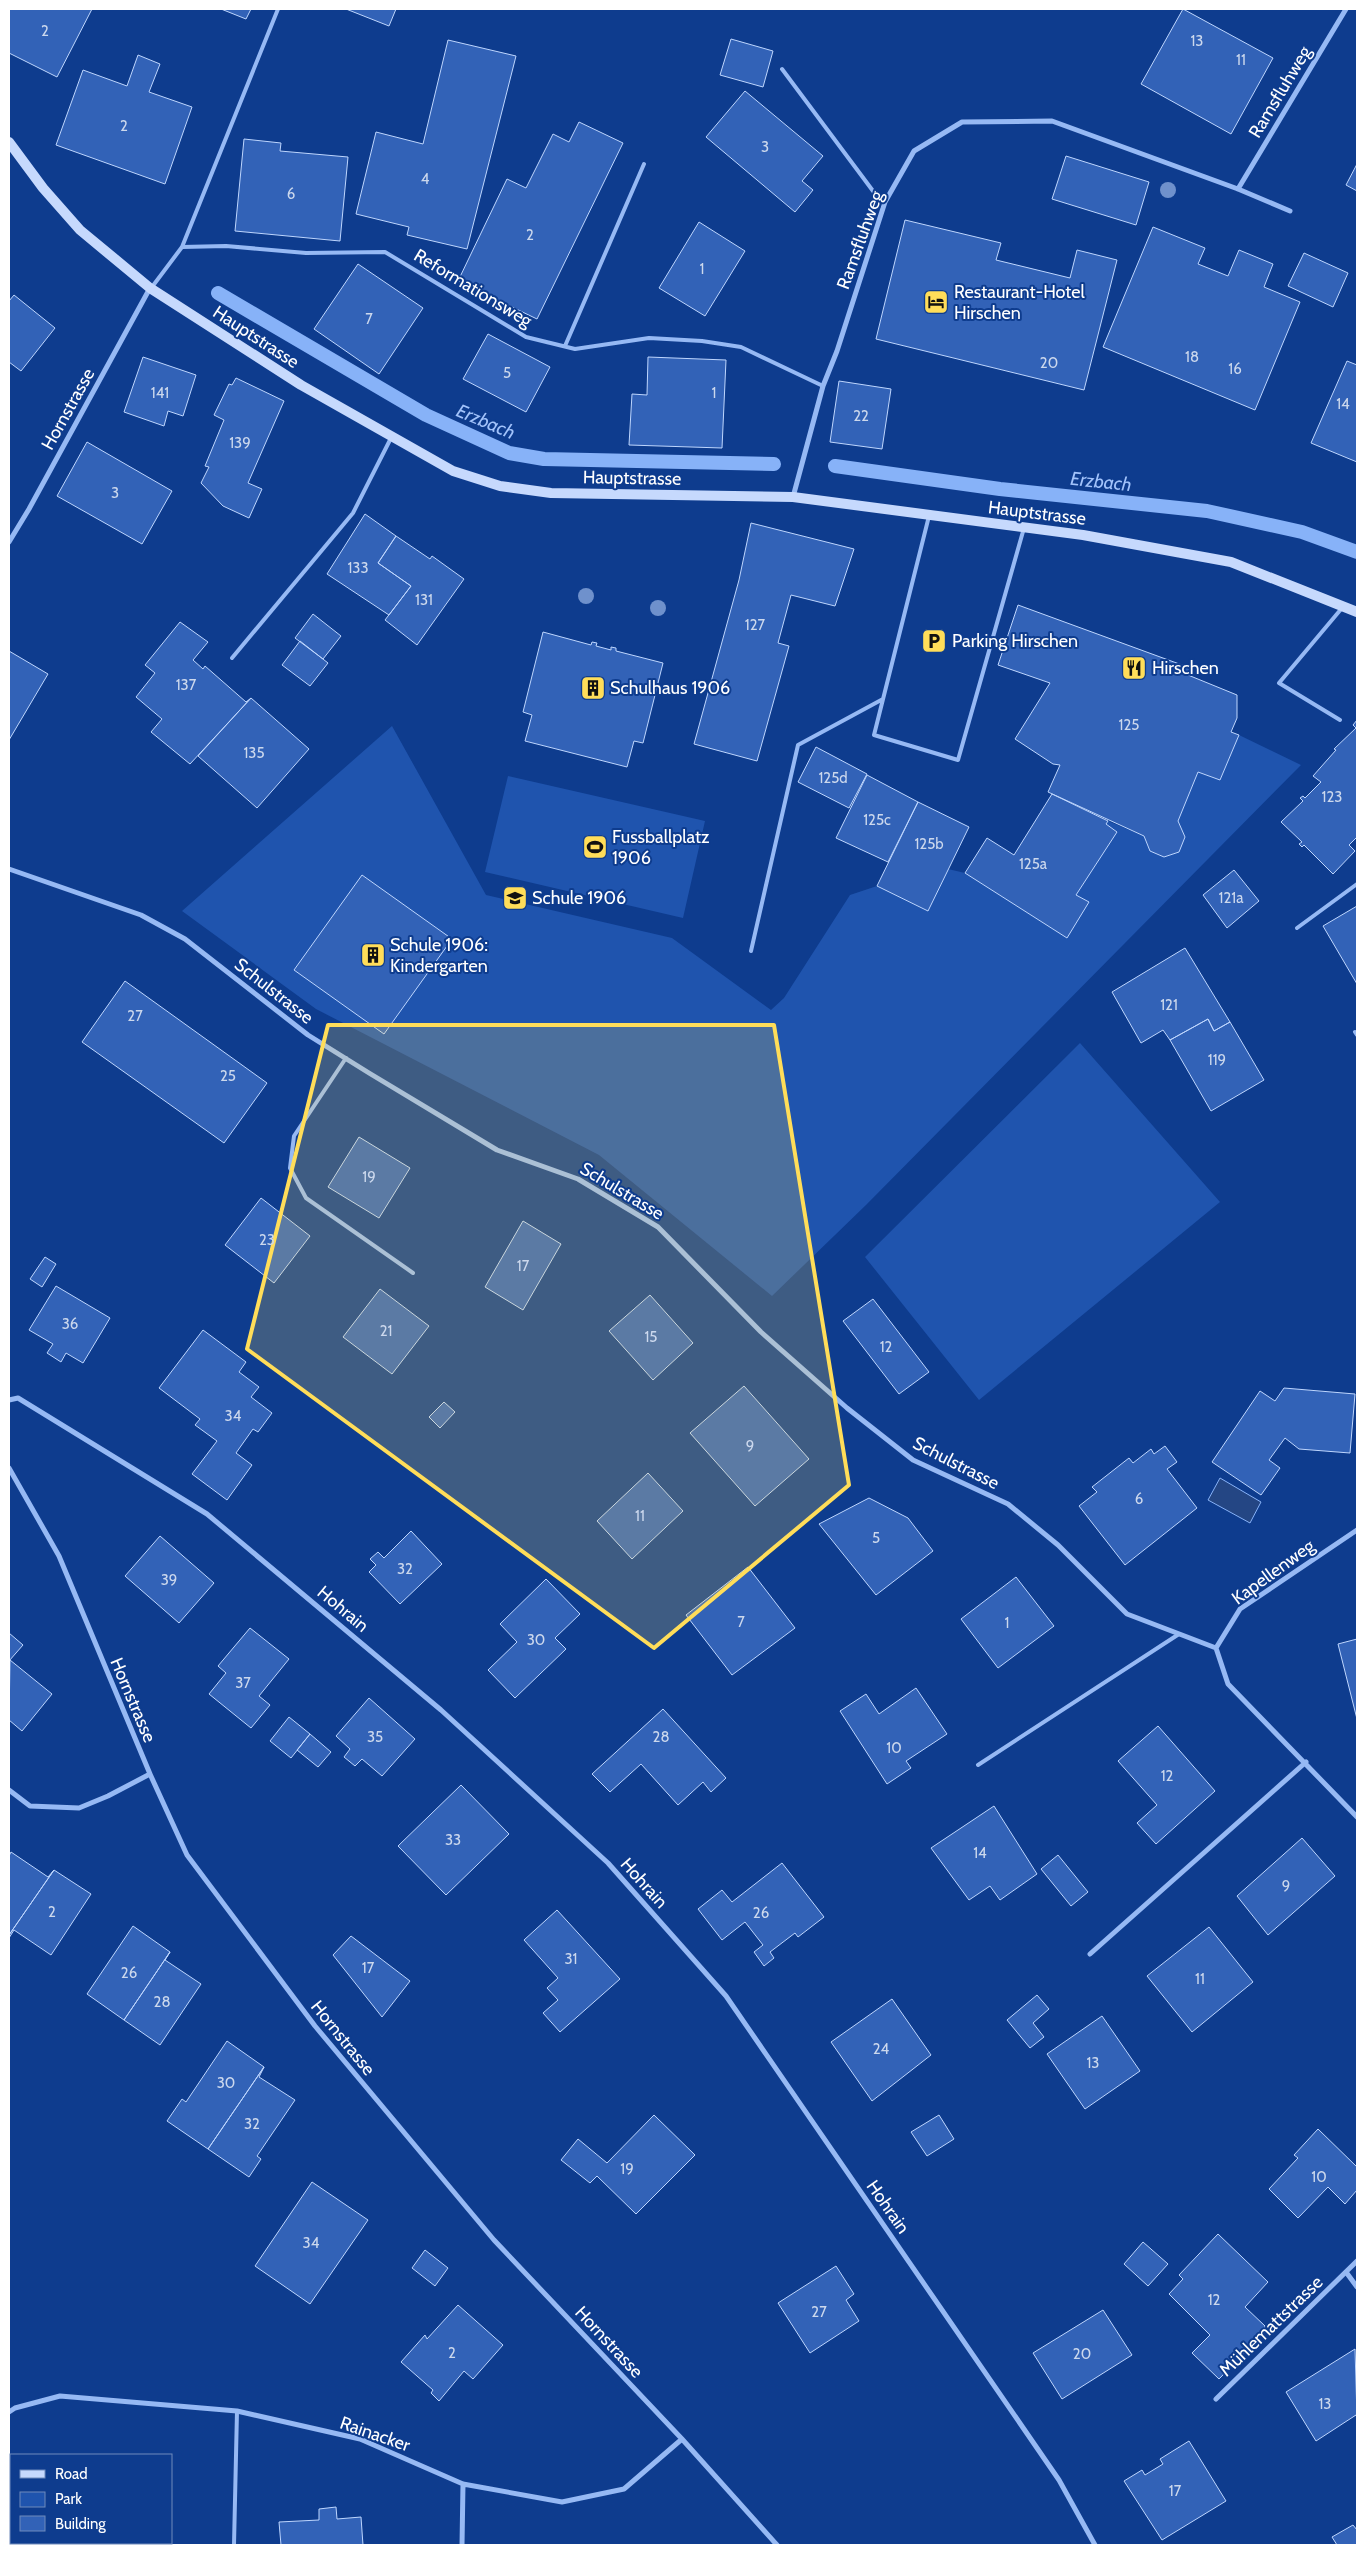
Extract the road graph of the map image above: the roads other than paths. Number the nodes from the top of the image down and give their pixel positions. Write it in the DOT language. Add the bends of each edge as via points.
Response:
graph roads {
  1 [pos="278,9"];
  2 [pos="1346,9"];
  3 [pos="782,69"];
  4 [pos="9,142"];
  5 [pos="644,164"];
  6 [pos="1238,189"];
  7 [pos="885,202"];
  8 [pos="1290,211"];
  9 [pos="182,247"];
  10 [pos="150,288"];
  11 [pos="565,346"];
  12 [pos="823,386"];
  13 [pos="392,436"];
  14 [pos="793,498"];
  15 [pos="929,516"];
  16 [pos="1024,528"];
  17 [pos="9,542"];
  18 [pos="1343,607"];
  19 [pos="1357,612"];
  20 [pos="232,658"];
  21 [pos="883,699"];
  22 [pos="1340,720"];
  23 [pos="9,869"];
  24 [pos="1357,884"];
  25 [pos="1297,928"];
  26 [pos="751,951"];
  27 [pos="346,1058"];
  28 [pos="413,1273"];
  29 [pos="9,1400"];
  30 [pos="9,1468"];
  31 [pos="1357,1530"];
  32 [pos="1216,1648"];
  33 [pos="1306,1762"];
  34 [pos="978,1765"];
  35 [pos="150,1774"];
  36 [pos="9,1790"];
  37 [pos="1357,1817"];
  38 [pos="1090,1954"];
  39 [pos="1357,2261"];
  40 [pos="1346,2272"];
  41 [pos="1357,2287"];
  42 [pos="1216,2400"];
  43 [pos="9,2412"];
  44 [pos="237,2412"];
  45 [pos="682,2440"];
  46 [pos="463,2484"];
  47 [pos="234,2545"];
  48 [pos="462,2545"];
  49 [pos="776,2545"];
  50 [pos="1095,2545"];
  1 -- 9 [label="lane"];
  2 -- 6 [label="street, Ramsfluhweg"];
  3 -- 7 [label="lane" via="873,192"];
  4 -- 10 [label="main road, Hauptstrasse" via="80,230"];
  5 -- 11 [label="lane"];
  6 -- 7 [label="street, Ramsfluhweg" via="1052,121 962,122 914,152"];
  6 -- 8 [label="street, Ramsfluhweg"];
  7 -- 12 [label="street, Ramsfluhweg"];
  9 -- 10 [label="lane"];
  9 -- 11 [label="lane, Reformationsweg" via="226,246 306,253 385,252 526,337"];
  10 -- 13 [label="main road, Hauptstrasse" via="301,385"];
  10 -- 17 [label="street, Hornstrasse"];
  11 -- 12 [label="lane, Reformationsweg" via="575,349 649,338 741,347"];
  12 -- 14 [label="street, Ramsfluhweg"];
  13 -- 14 [label="main road, Hauptstrasse" via="453,471 500,486 551,493"];
  13 -- 20 [label="lane" via="353,513"];
  14 -- 15 [label="main road, Hauptstrasse"];
  15 -- 16 [label="main road, Hauptstrasse"];
  15 -- 21 [label="lane"];
  16 -- 18 [label="main road, Hauptstrasse" via="1083,535 1231,562"];
  16 -- 21 [label="lane" via="958,760 874,735"];
  18 -- 19 [label="main road, Hauptstrasse"];
  18 -- 22 [label="lane" via="1278,683"];
  21 -- 26 [label="lane" via="798,745"];
  23 -- 27 [label="street, Schulstrasse" via="141,915 185,939 308,1035"];
  24 -- 25 [label="lane"];
  27 -- 28 [label="lane" via="294,1136 290,1168 306,1198"];
  27 -- 32 [label="street, Schulstrasse" via="497,1150 578,1179 658,1227 761,1332 847,1408 914,1460 1008,1504 1058,1545 1127,1614"];
  29 -- 50 [label="street, Hohrain" via="18,1398 207,1514 441,1710 608,1863 726,1996 1059,2480"];
  30 -- 35 [label="street, Hornstrasse" via="59,1556"];
  31 -- 32 [label="street, Kapellenweg" via="1240,1609"];
  32 -- 33 [label="street" via="1228,1684"];
  32 -- 34 [label="lane" via="1178,1634"];
  33 -- 37 [label="street"];
  33 -- 38 [label="street"];
  35 -- 36 [label="street" via="79,1808 30,1806"];
  35 -- 45 [label="street, Hornstrasse" via="187,1855 315,2026 494,2240"];
  39 -- 40 [label="street, Mühlemattstrasse"];
  40 -- 41 [label="street, Mühlemattstrasse"];
  40 -- 42 [label="street, Mühlemattstrasse"];
  43 -- 44 [label="street, Rainacker" via="60,2396"];
  44 -- 46 [label="street, Rainacker" via="360,2439"];
  44 -- 47 [label="lane"];
  45 -- 46 [label="street, Rainacker" via="624,2489 562,2502"];
  45 -- 49 [label="street, Hornstrasse"];
  46 -- 48 [label="street"];
}
